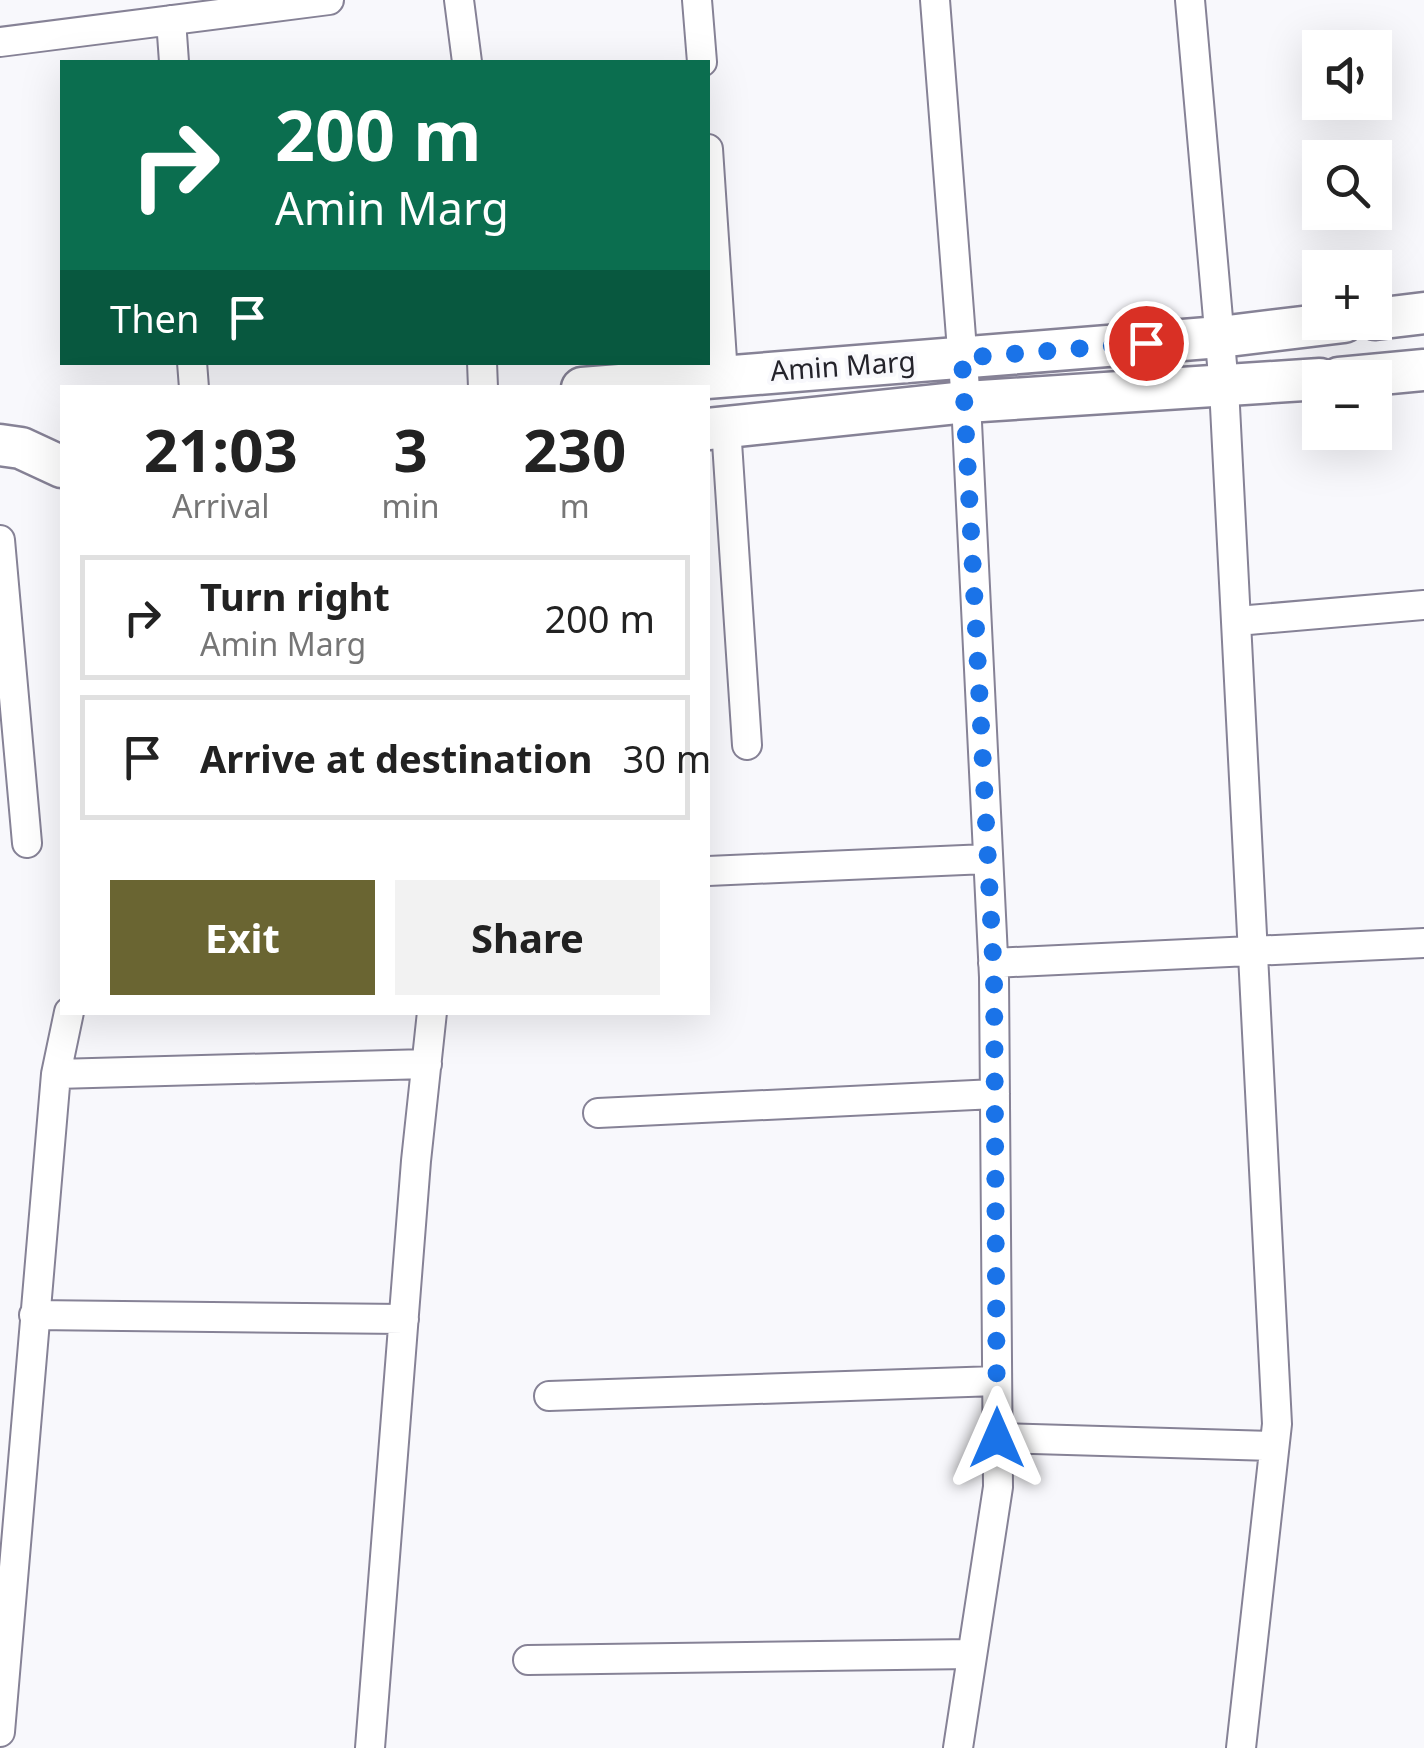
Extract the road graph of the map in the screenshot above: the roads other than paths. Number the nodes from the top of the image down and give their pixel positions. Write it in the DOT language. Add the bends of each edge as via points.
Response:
graph roads {
  1 [pos="329,0"];
  2 [pos="459,0"];
  3 [pos="697,0"];
  4 [pos="935,0"];
  5 [pos="1190,0"];
  6 [pos="265,4"];
  7 [pos="171,20"];
  8 [pos="0,42"];
  9 [pos="174,60"];
  10 [pos="467,60"];
  11 [pos="702,60"];
  12 [pos="710,179"];
  13 [pos="1424,313"];
  14 [pos="1392,317"];
  15 [pos="1302,327"];
  16 [pos="1220,337"];
  17 [pos="962,358"];
  18 [pos="1424,370"];
  19 [pos="1392,373"];
  20 [pos="723,375"];
  21 [pos="1302,380"];
  22 [pos="615,385"];
  23 [pos="1224,387"];
  24 [pos="966,402"];
  25 [pos="717,428"];
  26 [pos="60,433"];
  27 [pos="11,447"];
  28 [pos="60,465"];
  29 [pos="0,540"];
  30 [pos="1424,604"];
  31 [pos="1237,621"];
  32 [pos="747,746"];
  33 [pos="27,843"];
  34 [pos="988,859"];
  35 [pos="710,871"];
  36 [pos="1424,943"];
  37 [pos="1250,951"];
  38 [pos="993,963"];
  39 [pos="69,1015"];
  40 [pos="432,1015"];
  41 [pos="427,1064"];
  42 [pos="56,1074"];
  43 [pos="994,1094"];
  44 [pos="598,1113"];
  45 [pos="34,1315"];
  46 [pos="404,1319"];
  47 [pos="997,1381"];
  48 [pos="549,1396"];
  49 [pos="997,1438"];
  50 [pos="1274,1446"];
  51 [pos="972,1654"];
  52 [pos="528,1660"];
  53 [pos="0,1732"];
  54 [pos="370,1748"];
  55 [pos="958,1748"];
  56 [pos="1241,1748"];
  1 -- 6 [label="street"];
  2 -- 10 [label="street"];
  3 -- 11 [label="street"];
  4 -- 17 [label="street"];
  5 -- 16 [label="street"];
  6 -- 7 [label="street"];
  7 -- 8 [label="street"];
  7 -- 9 [label="street"];
  12 -- 20 [label="street"];
  13 -- 14 [label="main road"];
  15 -- 16 [label="main road, Amin Marg"];
  16 -- 17 [label="main road, Amin Marg"];
  16 -- 23 [label="street"];
  17 -- 20 [label="main road, Amin Marg"];
  17 -- 24 [label="street"];
  18 -- 19 [label="main road"];
  20 -- 22 [label="main road, Amin Marg"];
  21 -- 23 [label="main road, Amin Marg"];
  23 -- 24 [label="main road, Amin Marg"];
  23 -- 31 [label="street"];
  24 -- 25 [label="main road, Amin Marg"];
  24 -- 34 [label="street"];
  25 -- 32 [label="street"];
  26 -- 27 [label="main road"];
  27 -- 28 [label="main road"];
  29 -- 33 [label="street"];
  30 -- 31 [label="street"];
  31 -- 37 [label="street"];
  34 -- 35 [label="street"];
  34 -- 38 [label="street"];
  36 -- 37 [label="street"];
  37 -- 38 [label="street"];
  37 -- 50 [label="street"];
  38 -- 43 [label="street"];
  39 -- 42 [label="street"];
  40 -- 41 [label="street"];
  41 -- 42 [label="street"];
  41 -- 46 [label="street"];
  42 -- 45 [label="street"];
  43 -- 44 [label="street"];
  43 -- 47 [label="street"];
  45 -- 46 [label="street"];
  45 -- 53 [label="street"];
  46 -- 54 [label="street"];
  47 -- 48 [label="street"];
  47 -- 49 [label="street"];
  49 -- 50 [label="street"];
  49 -- 51 [label="street" via="998,1487"];
  50 -- 56 [label="street"];
  51 -- 52 [label="street"];
  51 -- 55 [label="street"];
}
